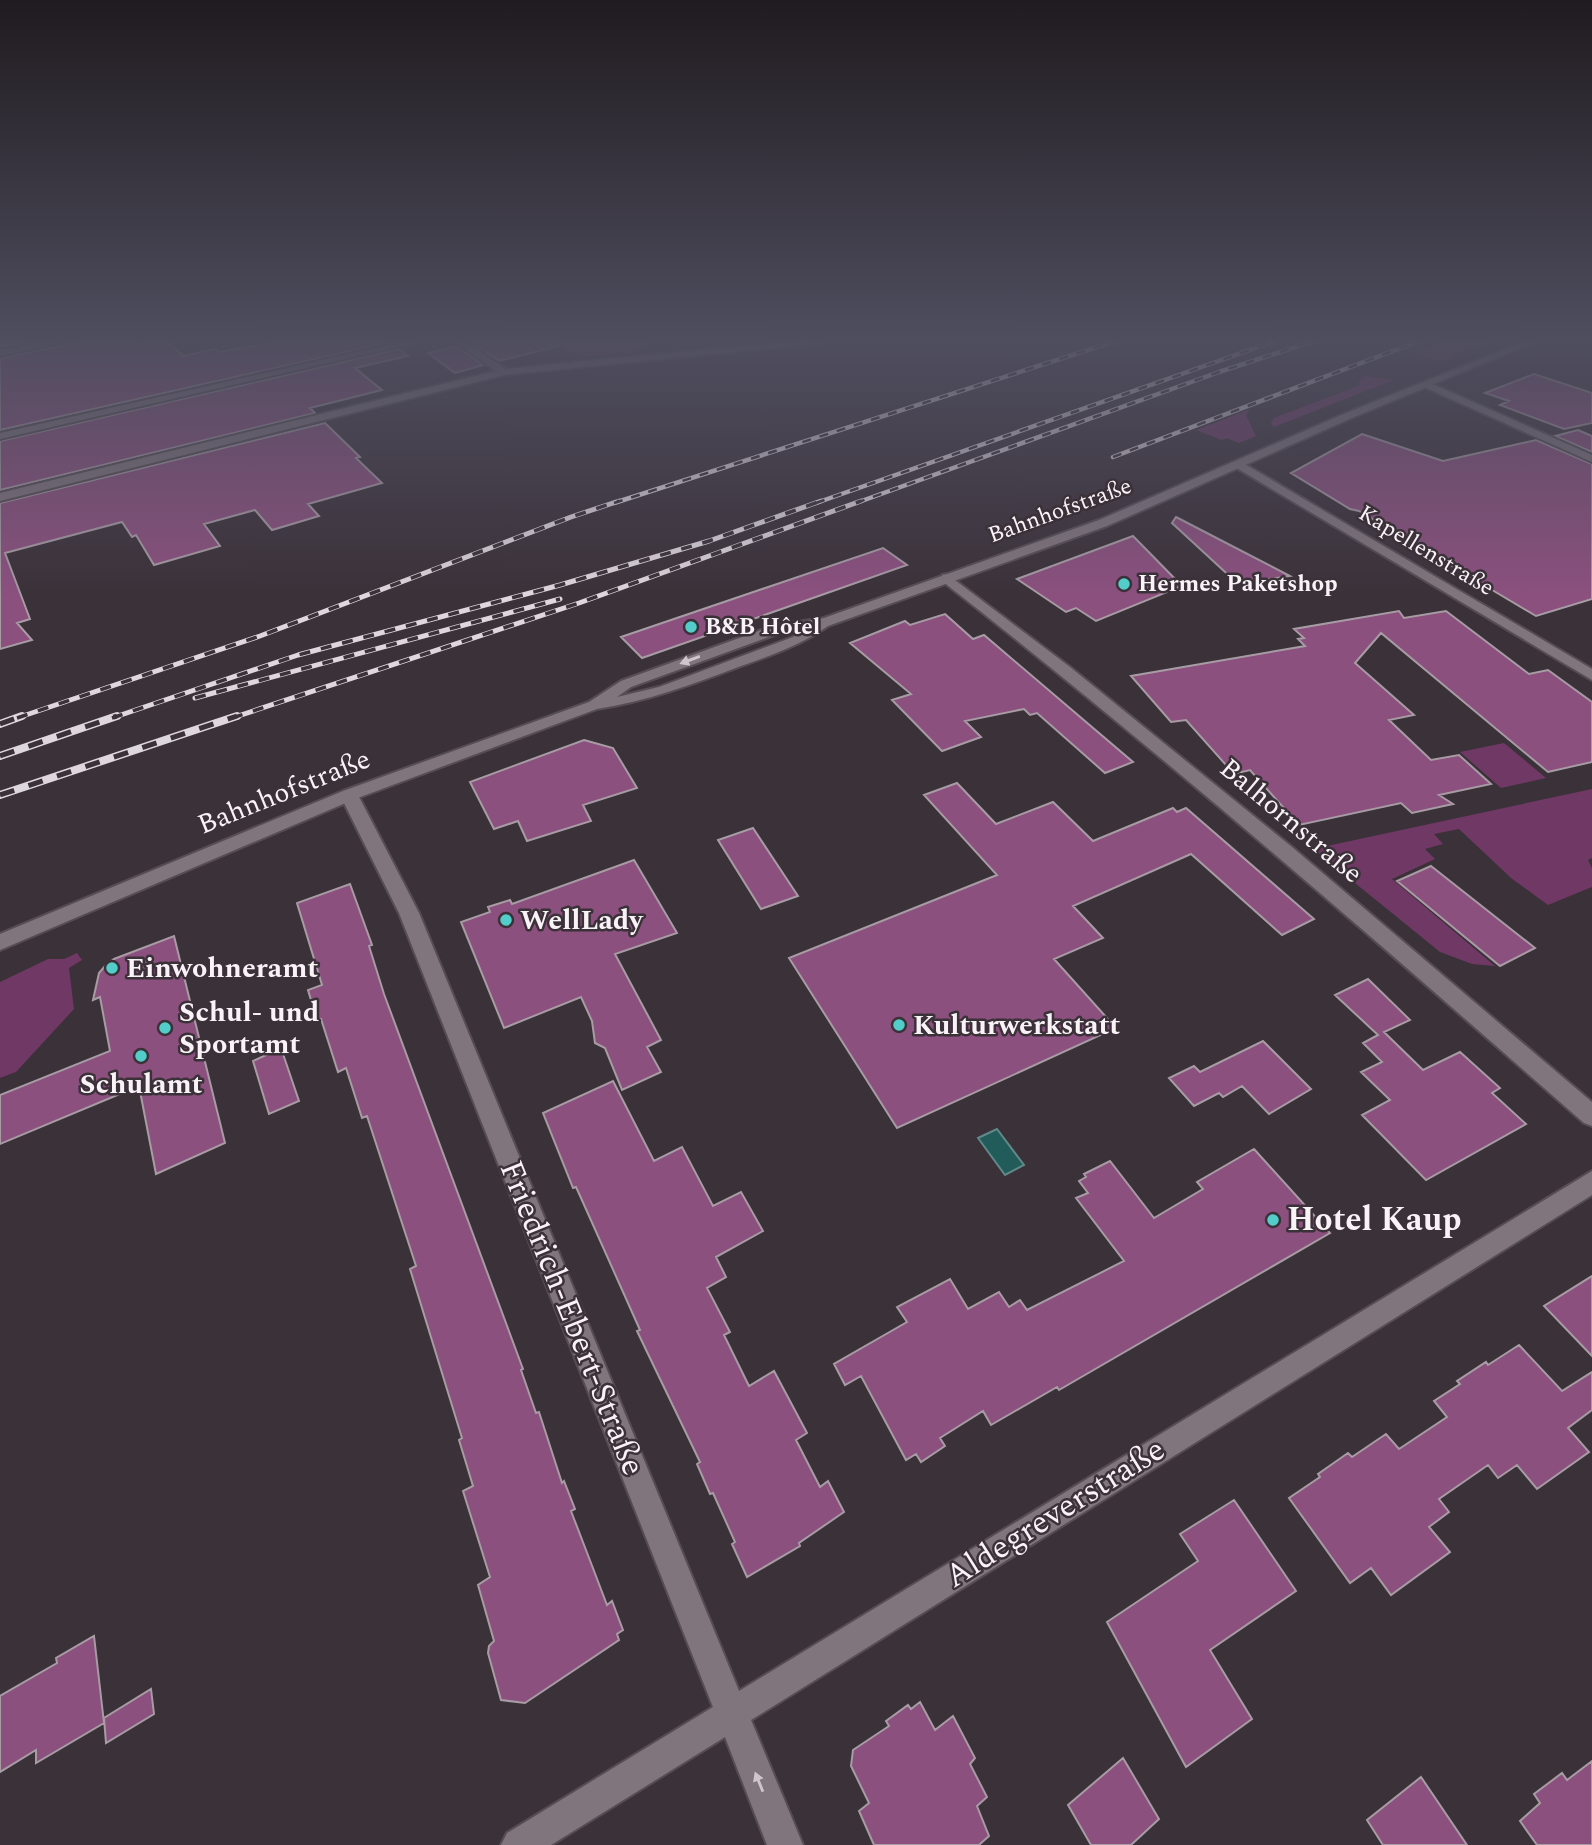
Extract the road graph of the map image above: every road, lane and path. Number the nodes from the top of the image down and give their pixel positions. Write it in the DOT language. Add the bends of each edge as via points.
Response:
graph roads {
  1 [pos="52,424"];
  2 [pos="293,424"];
  3 [pos="1336,424"];
  4 [pos="1515,424"];
  5 [pos="0,436"];
  6 [pos="1592,459"];
  7 [pos="1239,465"];
  8 [pos="0,497"];
  9 [pos="947,578"];
  10 [pos="1592,675"];
  11 [pos="349,795"];
  12 [pos="0,942"];
  13 [pos="1592,1116"];
  14 [pos="1592,1182"];
  15 [pos="731,1713"];
  16 [pos="519,1845"];
  17 [pos="785,1845"];
  1 -- 5 [label="street"];
  2 -- 8 [label="street"];
  3 -- 7 [label="street, Bahnhofstraße"];
  4 -- 6 [label="street"];
  7 -- 9 [label="street, Bahnhofstraße" via="1103,523"];
  7 -- 10 [label="street, Kapellenstraße"];
  9 -- 11 [label="street, Bahnhofstraße" via="826,622 777,629 665,669 626,684 594,705"];
  9 -- 13 [label="street, Balhornstraße" via="1286,852"];
  11 -- 12 [label="street, Bahnhofstraße"];
  11 -- 15 [label="street, Friedrich-Ebert-Straße" via="409,913"];
  14 -- 15 [label="street, Aldegreverstraße"];
  15 -- 16 [label="street, Aldegreverstraße"];
  17 -- 15 [label="street, Friedrich-Ebert-Straße, one-way"];
}
